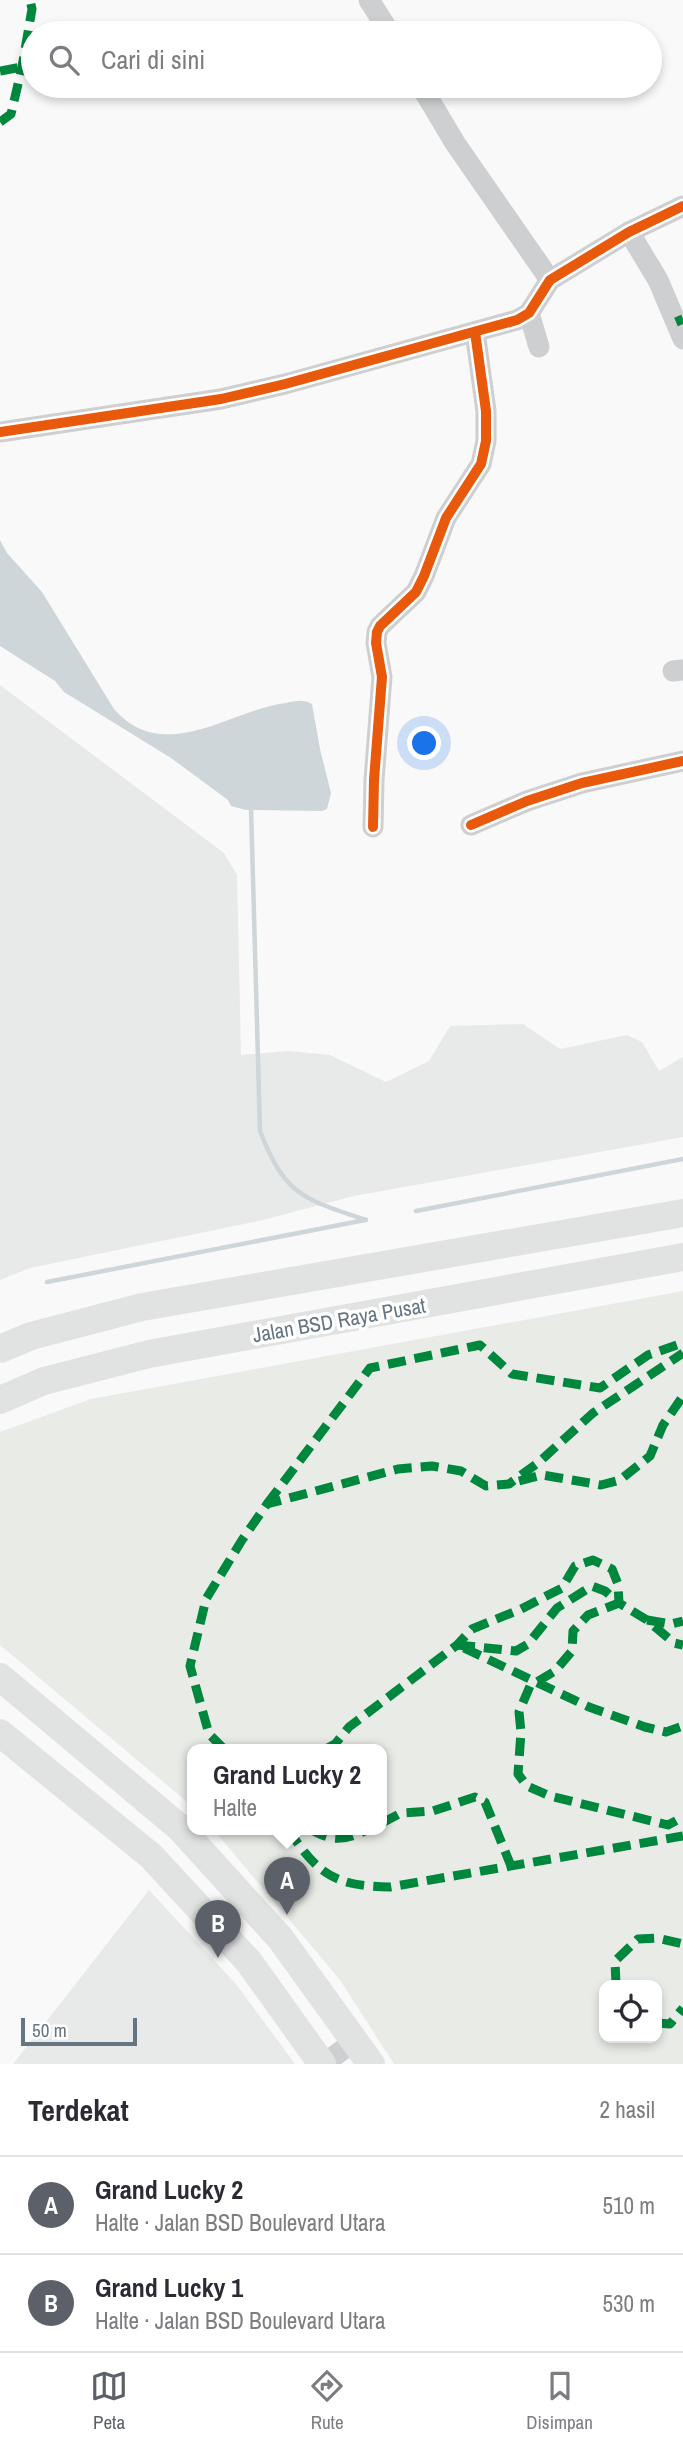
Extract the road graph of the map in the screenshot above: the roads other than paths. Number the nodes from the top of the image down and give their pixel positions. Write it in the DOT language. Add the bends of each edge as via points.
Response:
graph roads {
  1 [pos="369,0"];
  2 [pos="382,21"];
  3 [pos="428,98"];
  4 [pos="683,206"];
  5 [pos="629,232"];
  6 [pos="550,280"];
  7 [pos="529,313"];
  8 [pos="681,327"];
  9 [pos="475,332"];
  10 [pos="540,348"];
  11 [pos="0,432"];
  12 [pos="683,761"];
  13 [pos="471,825"];
  14 [pos="373,827"];
  15 [pos="683,1213"];
  16 [pos="490,1248"];
  17 [pos="683,1257"];
  18 [pos="499,1292"];
  19 [pos="0,1349"];
  20 [pos="0,1400"];
  21 [pos="0,1677"];
  22 [pos="0,1733"];
  23 [pos="355,2041"];
  24 [pos="323,2064"];
  25 [pos="371,2064"];
  1 -- 2 [label="street"];
  3 -- 6 [label="street"];
  4 -- 5 [label="street"];
  5 -- 6 [label="street"];
  5 -- 8 [label="street"];
  6 -- 7 [label="street"];
  7 -- 9 [label="street"];
  7 -- 10 [label="street"];
  9 -- 11 [label="street" via="221,399"];
  9 -- 14 [label="street" via="486,411 481,464 446,518 416,592 377,632 383,677"];
  12 -- 13 [label="street" via="582,783"];
  15 -- 16 [label="main road"];
  16 -- 18 [label="main road"];
  16 -- 19 [label="main road" via="142,1307 31,1336"];
  17 -- 18 [label="main road, Jalan BSD Raya Pusat"];
  18 -- 20 [label="main road, Jalan BSD Raya Pusat" via="149,1354 44,1381"];
  21 -- 23 [label="main road" via="180,1828 281,1938"];
  22 -- 24 [label="main road" via="151,1856 249,1962"];
  23 -- 24 [label="street"];
  23 -- 25 [label="main road"];
}
